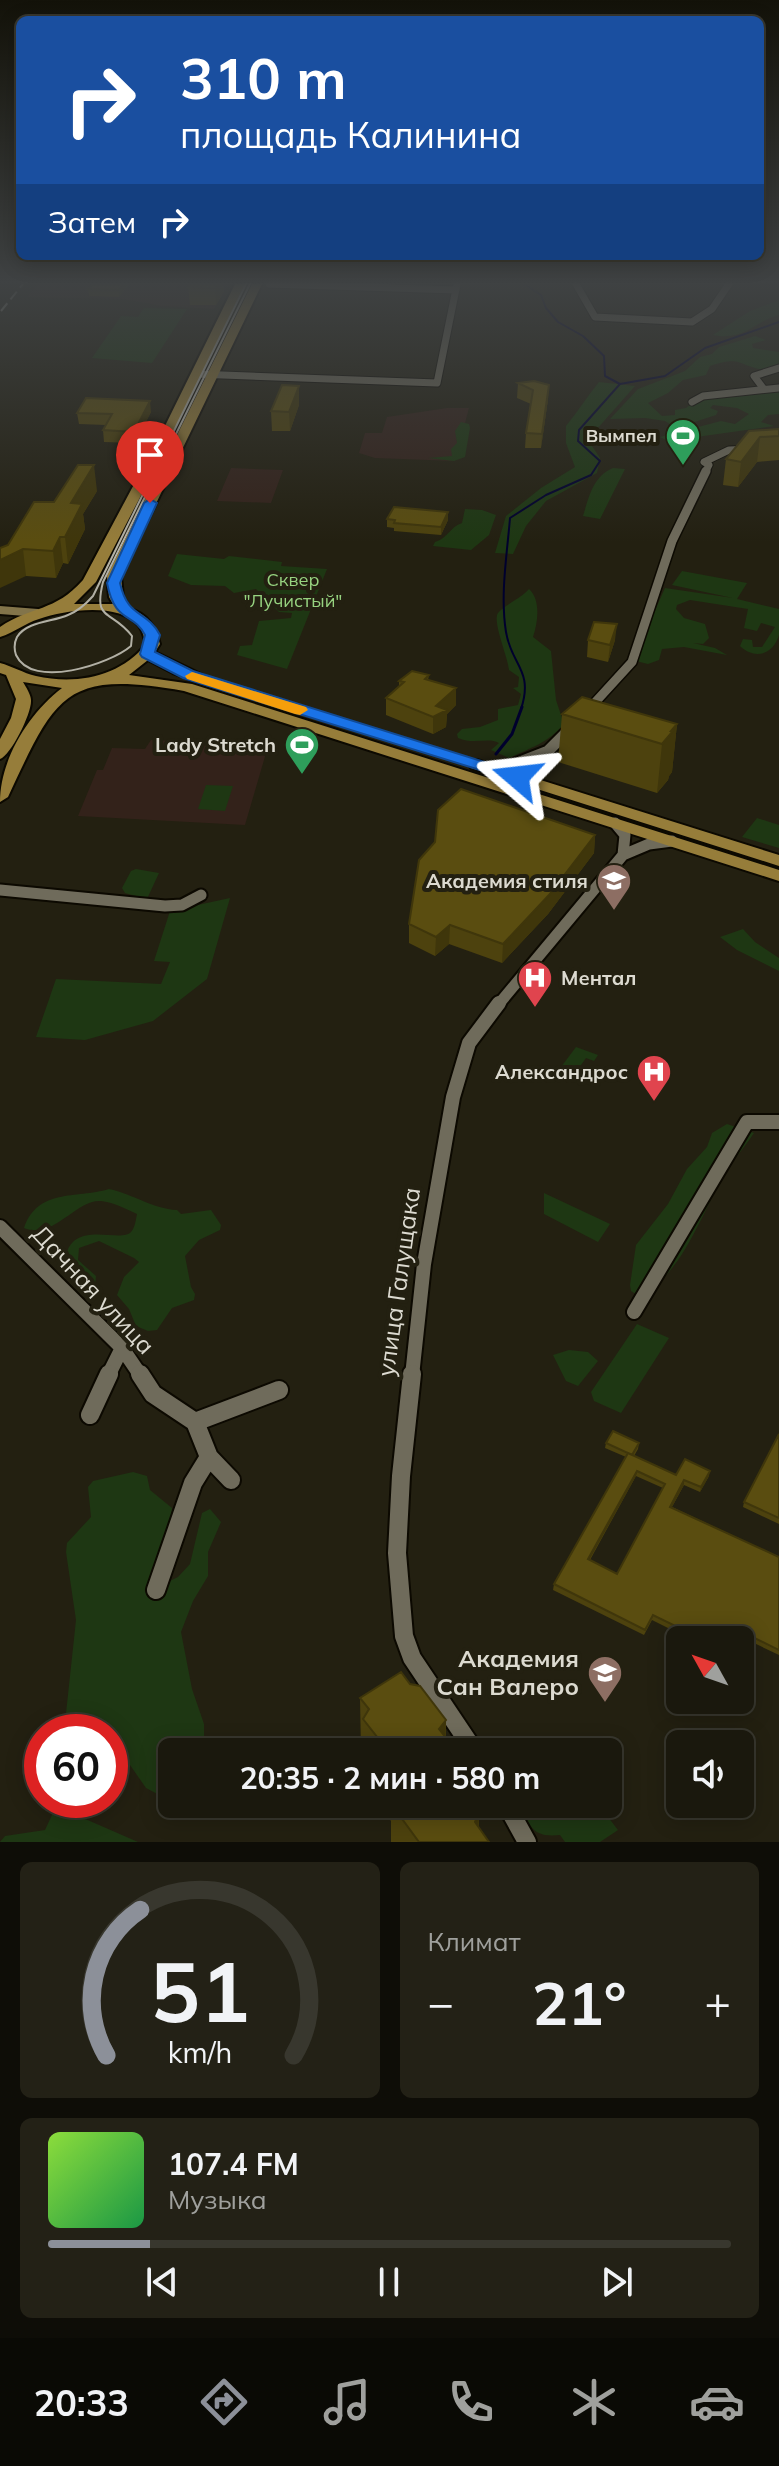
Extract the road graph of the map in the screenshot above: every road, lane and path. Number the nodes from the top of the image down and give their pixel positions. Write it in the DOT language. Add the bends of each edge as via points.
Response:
graph roads {
  1 [pos="198,370"];
  2 [pos="214,370"];
  3 [pos="440,370"];
  4 [pos="773,370"];
  5 [pos="196,374"];
  6 [pos="212,375"];
  7 [pos="763,388"];
  8 [pos="779,388"];
  9 [pos="692,402"];
  10 [pos="779,448"];
  11 [pos="55,609"];
  12 [pos="0,610"];
  13 [pos="38,613"];
  14 [pos="125,613"];
  15 [pos="0,633"];
  16 [pos="148,654"];
  17 [pos="4,672"];
  18 [pos="89,681"];
  19 [pos="548,751"];
  20 [pos="0,754"];
  21 [pos="497,771"];
  22 [pos="537,783"];
  23 [pos="0,797"];
  24 [pos="615,823"];
  25 [pos="672,841"];
  26 [pos="623,855"];
  27 [pos="774,867"];
  28 [pos="0,890"];
  29 [pos="201,895"];
  30 [pos="779,1122"];
  31 [pos="0,1227"];
  32 [pos="634,1312"];
  33 [pos="122,1348"];
  34 [pos="279,1390"];
  35 [pos="90,1415"];
  36 [pos="195,1422"];
  37 [pos="209,1457"];
  38 [pos="231,1480"];
  39 [pos="156,1590"];
  40 [pos="466,1738"];
  41 [pos="514,1818"];
  42 [pos="527,1842"];
  1 -- 5 [label="main road"];
  2 -- 6 [label="main road"];
  3 -- 6 [label="street" via="437,383"];
  4 -- 7 [label="street" via="754,376"];
  5 -- 6 [label="street"];
  5 -- 11 [label="main road" via="89,582"];
  6 -- 14 [label="main road" via="114,576 116,597"];
  7 -- 8 [label="street"];
  7 -- 9 [label="street"];
  10 -- 19 [label="street" via="712,455 704,462 709,465 672,541 629,667"];
  11 -- 13 [label="main road"];
  11 -- 14 [label="main road" via="80,606"];
  12 -- 13 [label="main road"];
  13 -- 15 [label="main road"];
  14 -- 16 [label="main road" via="148,626 153,635"];
  16 -- 18 [label="main road" via="128,669"];
  16 -- 21 [label="main road" via="188,675"];
  17 -- 18 [label="main road" via="45,682"];
  17 -- 20 [label="main road" via="24,699"];
  18 -- 23 [label="main road" via="64,691 37,718"];
  18 -- 24 [label="main road" via="142,679 187,687"];
  19 -- 21 [label="street"];
  19 -- 22 [label="street" via="532,776"];
  21 -- 22 [label="main road"];
  22 -- 27 [label="main road"];
  24 -- 25 [label="main road"];
  24 -- 26 [label="street" via="625,835"];
  25 -- 26 [label="street"];
  25 -- 27 [label="main road"];
  26 -- 40 [label="street, улица Галущака" via="469,1043 453,1097 424,1264 397,1553 404,1636 412,1658"];
  28 -- 29 [label="street" via="165,906 182,905"];
  30 -- 32 [label="street" via="747,1122"];
  31 -- 33 [label="street, Дачная улица"];
  33 -- 35 [label="street"];
  33 -- 36 [label="street, Дачная улица" via="153,1394"];
  34 -- 36 [label="street"];
  36 -- 37 [label="street"];
  37 -- 38 [label="street"];
  37 -- 39 [label="street" via="193,1483"];
  41 -- 42 [label="street"];
}
